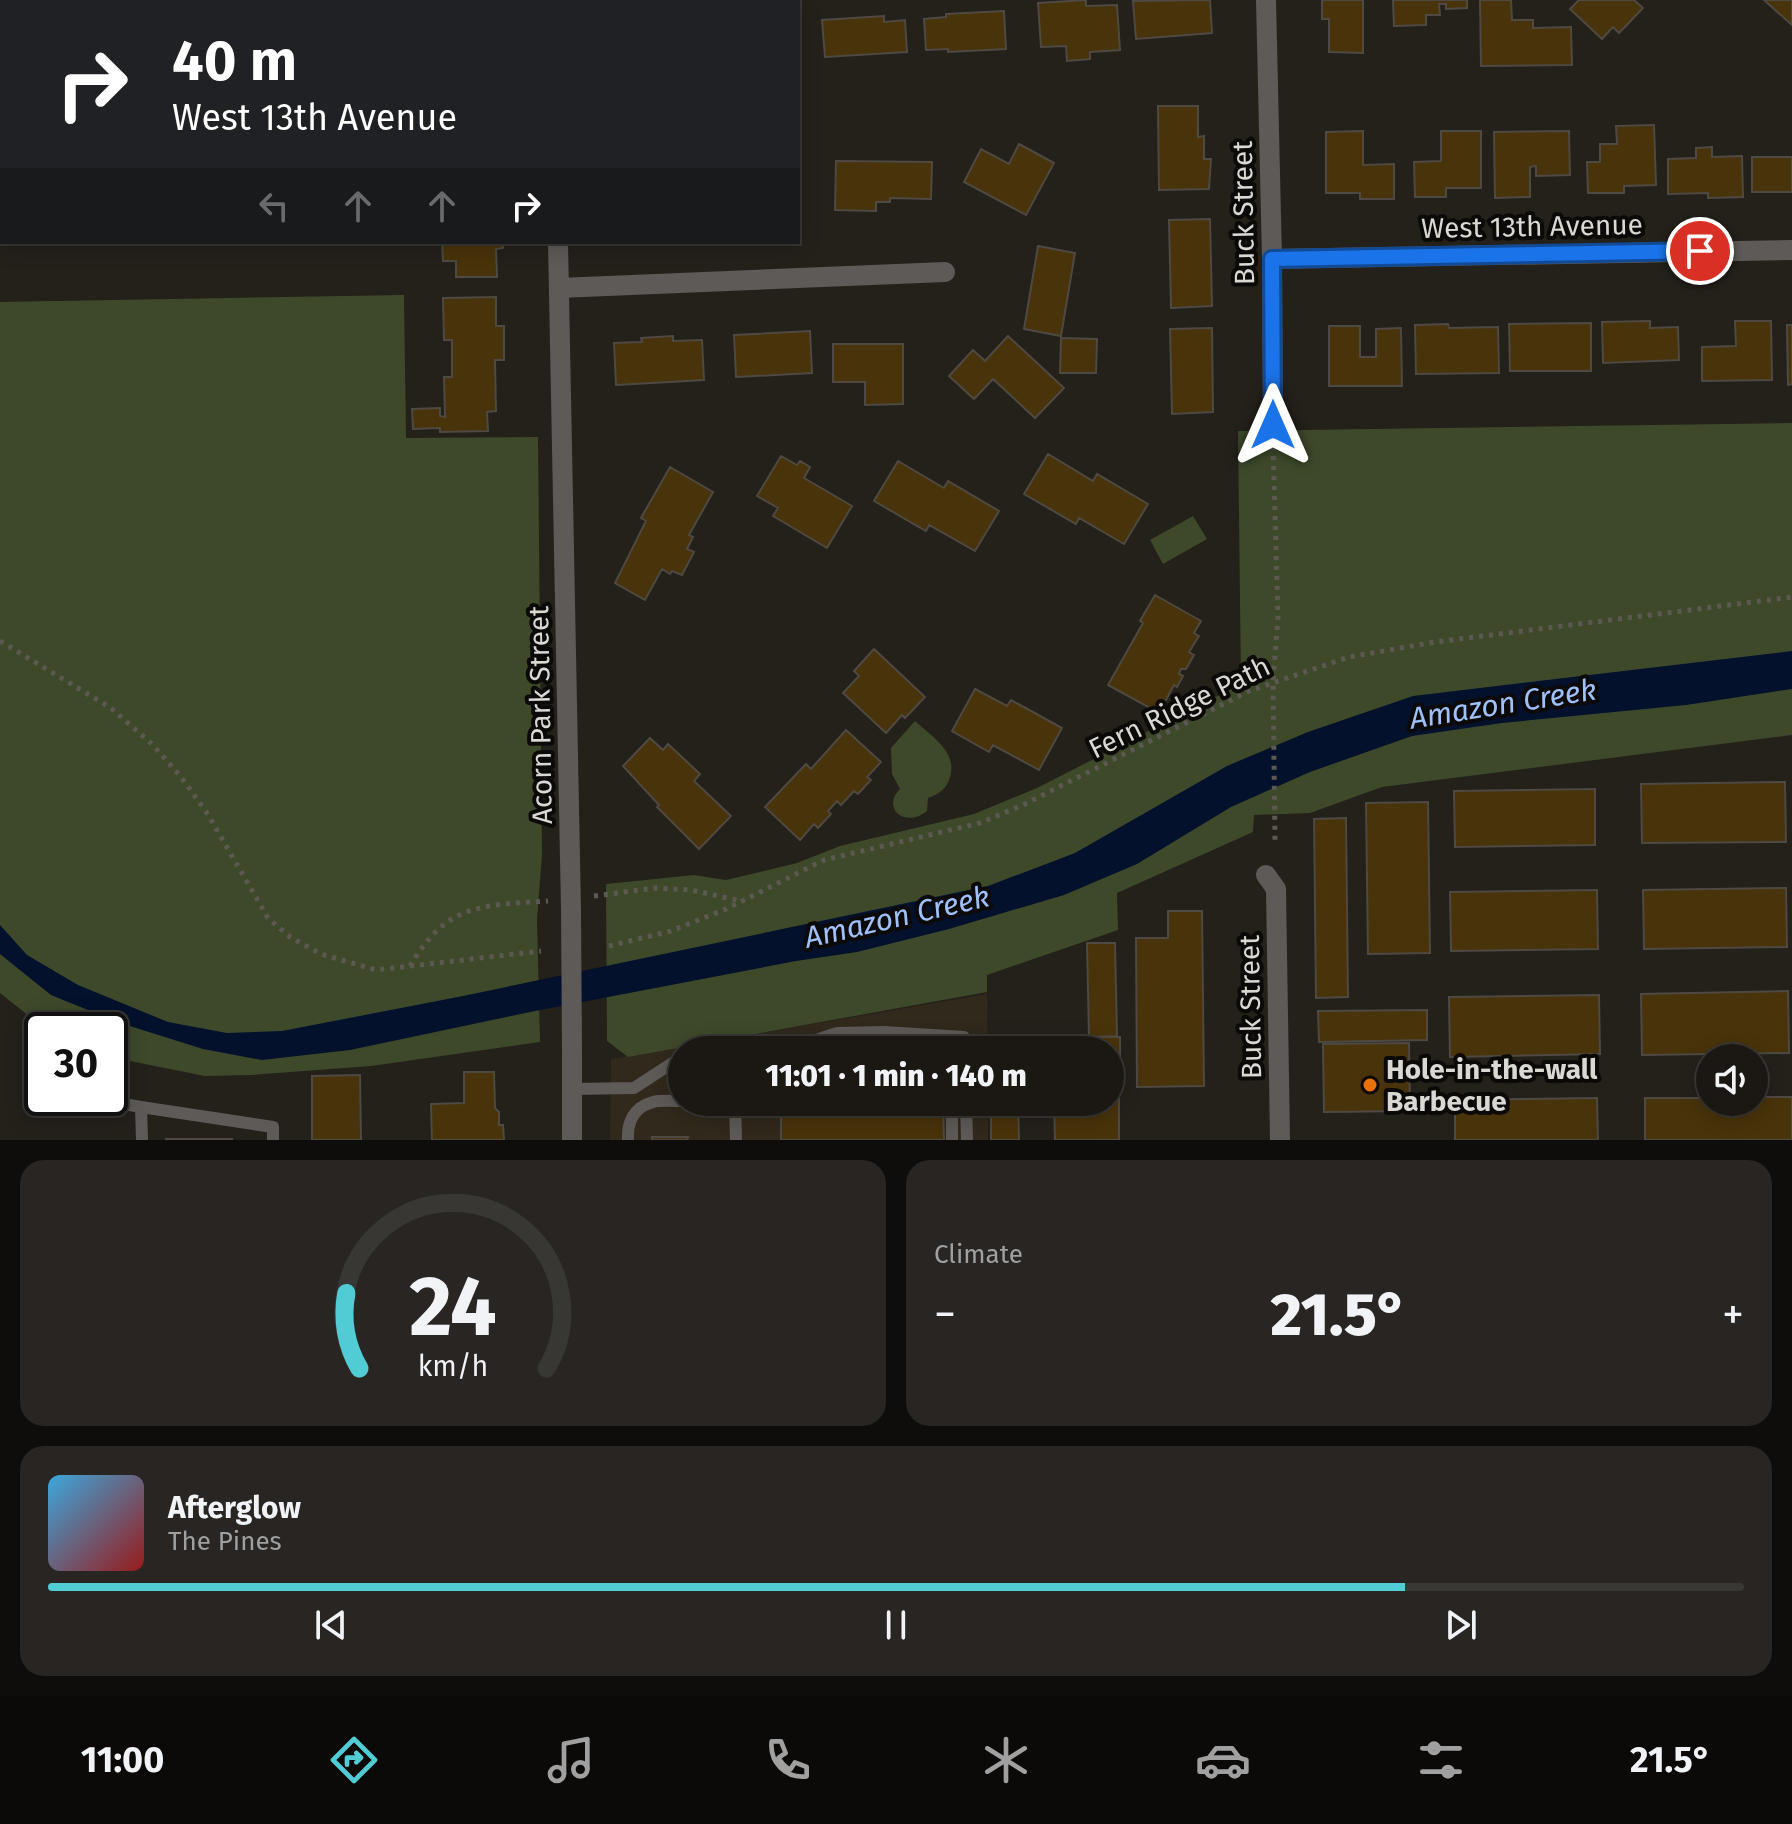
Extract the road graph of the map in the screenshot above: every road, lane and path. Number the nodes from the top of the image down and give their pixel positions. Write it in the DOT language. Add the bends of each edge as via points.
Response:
graph roads {
  1 [pos="1266,0"];
  2 [pos="558,244"];
  3 [pos="1792,250"];
  4 [pos="1272,259"];
  5 [pos="945,272"];
  6 [pos="559,288"];
  7 [pos="1273,425"];
  8 [pos="1792,597"];
  9 [pos="0,641"];
  10 [pos="1273,681"];
  11 [pos="1275,843"];
  12 [pos="1266,875"];
  13 [pos="741,901"];
  14 [pos="571,904"];
  15 [pos="609,946"];
  16 [pos="541,951"];
  17 [pos="410,966"];
  18 [pos="828,1036"];
  19 [pos="948,1036"];
  20 [pos="668,1067"];
  21 [pos="572,1089"];
  22 [pos="668,1102"];
  23 [pos="128,1105"];
  24 [pos="141,1107"];
  25 [pos="735,1116"];
  26 [pos="952,1116"];
  27 [pos="966,1116"];
  28 [pos="142,1140"];
  29 [pos="273,1140"];
  30 [pos="572,1140"];
  31 [pos="628,1140"];
  32 [pos="736,1140"];
  33 [pos="952,1140"];
  34 [pos="967,1140"];
  35 [pos="1280,1140"];
  1 -- 4 [label="street, Buck Street"];
  2 -- 6 [label="street, Acorn Park Street"];
  3 -- 4 [label="street, West 13th Avenue"];
  4 -- 7 [label="street, Buck Street"];
  5 -- 6 [label="street"];
  6 -- 14 [label="street, Acorn Park Street"];
  7 -- 10 [label="path" via="1278,617"];
  8 -- 10 [label="path, Fern Ridge Path" via="1435,642 1349,657"];
  9 -- 17 [label="path" via="111,708 153,745 207,813 268,918 290,937 353,965 376,970"];
  10 -- 11 [label="path"];
  10 -- 13 [label="path, Fern Ridge Path" via="980,823 824,860"];
  12 -- 35 [label="street, Buck Street" via="1276,889"];
  13 -- 14 [label="path" via="655,888"];
  13 -- 15 [label="path, Fern Ridge Path" via="671,931"];
  14 -- 17 [label="path" via="473,910 447,921"];
  14 -- 21 [label="street, Acorn Park Street, bridge"];
  16 -- 17 [label="path"];
  18 -- 19 [label="lane"];
  20 -- 21 [label="lane" via="634,1088"];
  21 -- 30 [label="street, Acorn Park Street"];
  22 -- 31 [label="lane" via="653,1102 633,1114"];
  23 -- 24 [label="lane"];
  24 -- 28 [label="lane"];
  24 -- 29 [label="lane" via="273,1127"];
  25 -- 32 [label="lane"];
  26 -- 33 [label="lane"];
  27 -- 34 [label="lane"];
}
